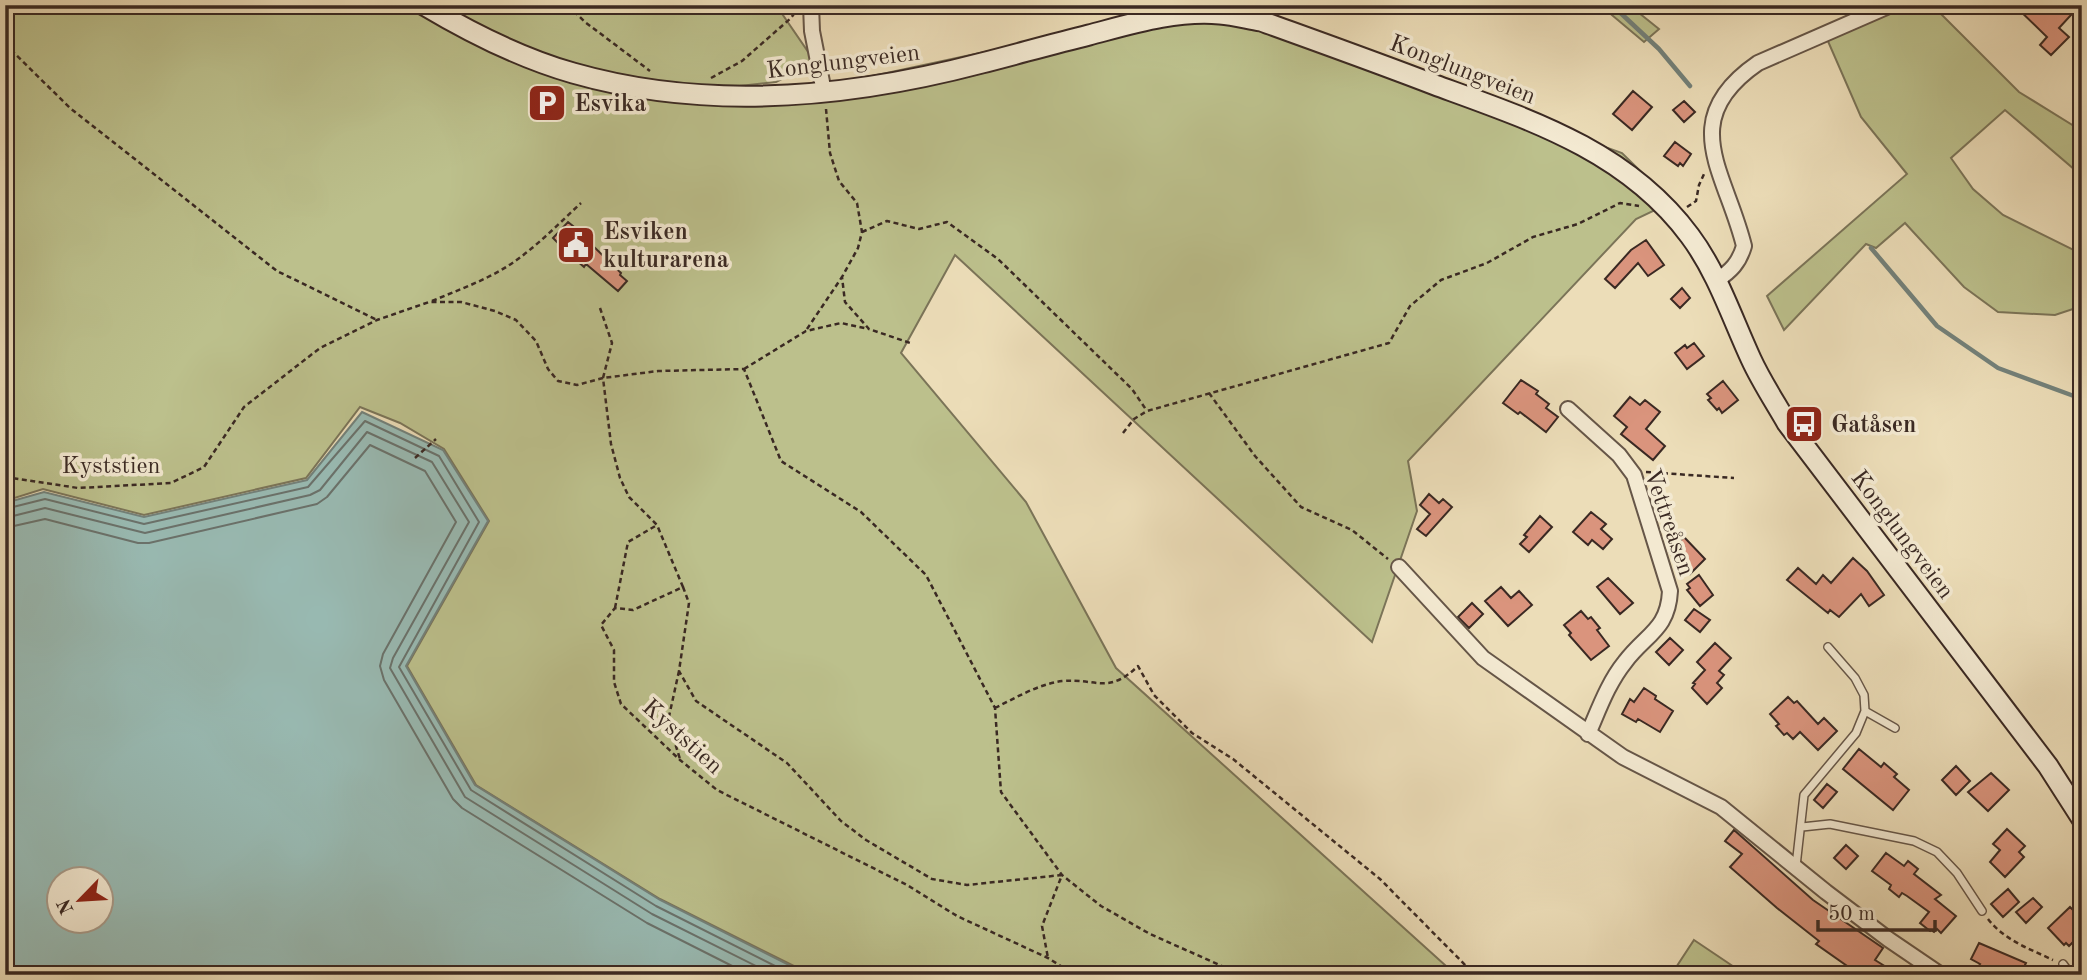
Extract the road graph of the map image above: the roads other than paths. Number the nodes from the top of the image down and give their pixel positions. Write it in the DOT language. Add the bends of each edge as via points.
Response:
graph roads {
  1 [pos="424,5"];
  2 [pos="811,5"];
  3 [pos="1891,5"];
  4 [pos="1264,13"];
  5 [pos="824,92"];
  6 [pos="1716,281"];
  7 [pos="1568,408"];
  8 [pos="1399,568"];
  9 [pos="1828,647"];
  10 [pos="1866,711"];
  11 [pos="1895,727"];
  12 [pos="1588,734"];
  13 [pos="2082,819"];
  14 [pos="1802,827"];
  15 [pos="1796,866"];
  16 [pos="1982,911"];
  17 [pos="2063,964"];
  18 [pos="1941,975"];
  19 [pos="2071,975"];
  1 -- 5 [label="street, Konglungveien" via="500,47 572,73 716,97"];
  2 -- 5 [label="street"];
  3 -- 6 [label="street" via="1773,56 1738,77 1722,95 1714,114 1713,155 1744,246 1731,271"];
  4 -- 5 [label="street, Konglungveien" via="1150,19 959,69 886,85"];
  4 -- 6 [label="street, Konglungveien" via="1584,145 1632,175 1666,205 1692,238"];
  6 -- 13 [label="street, Konglungveien" via="1787,423 2048,766"];
  7 -- 12 [label="street, Vettreåsen" via="1634,475 1670,591 1669,610 1620,669"];
  8 -- 12 [label="street" via="1483,658"];
  9 -- 10 [label="lane" via="1855,678"];
  10 -- 11 [label="lane"];
  10 -- 14 [label="lane" via="1856,733 1804,795"];
  12 -- 15 [label="street" via="1721,807"];
  14 -- 15 [label="lane"];
  14 -- 16 [label="lane" via="1830,824 1914,841 1944,859"];
  15 -- 18 [label="street"];
  17 -- 19 [label="lane"];
}
